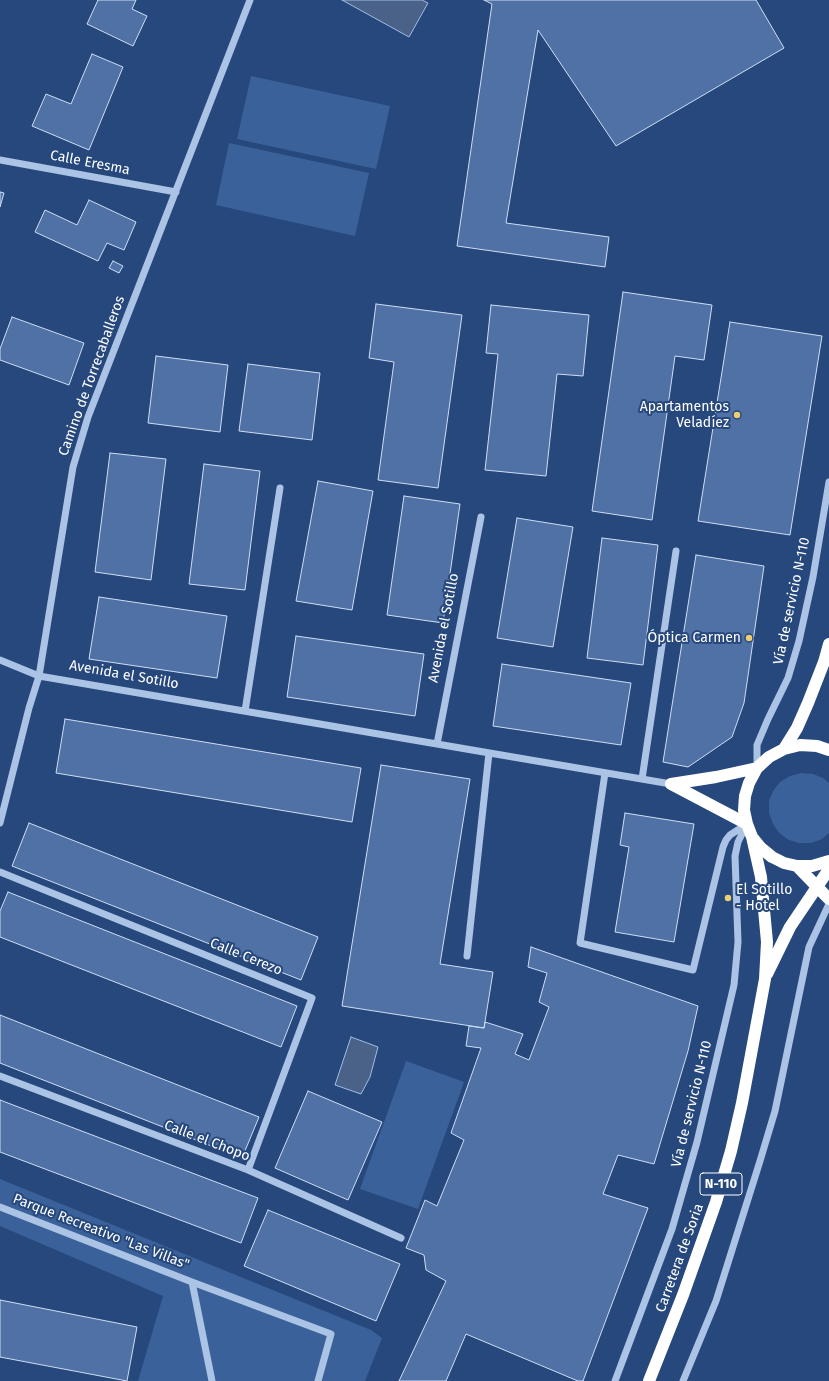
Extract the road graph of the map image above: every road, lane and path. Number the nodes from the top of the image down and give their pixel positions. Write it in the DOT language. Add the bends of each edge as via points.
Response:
graph roads {
  1 [pos="250,0"];
  2 [pos="0,160"];
  3 [pos="176,192"];
  4 [pos="829,482"];
  5 [pos="280,488"];
  6 [pos="481,517"];
  7 [pos="676,551"];
  8 [pos="829,644"];
  9 [pos="0,660"];
  10 [pos="39,676"];
  11 [pos="245,711"];
  12 [pos="437,744"];
  13 [pos="784,749"];
  14 [pos="829,750"];
  15 [pos="489,753"];
  16 [pos="757,768"];
  17 [pos="605,773"];
  18 [pos="642,779"];
  19 [pos="671,784"];
  20 [pos="0,823"];
  21 [pos="747,824"];
  22 [pos="752,837"];
  23 [pos="829,861"];
  24 [pos="797,866"];
  25 [pos="829,869"];
  26 [pos="0,872"];
  27 [pos="817,886"];
  28 [pos="829,900"];
  29 [pos="829,904"];
  30 [pos="467,956"];
  31 [pos="765,978"];
  32 [pos="0,1076"];
  33 [pos="248,1170"];
  34 [pos="0,1207"];
  35 [pos="402,1238"];
  36 [pos="192,1282"];
  37 [pos="212,1381"];
  38 [pos="318,1381"];
  39 [pos="615,1381"];
  40 [pos="649,1381"];
  41 [pos="683,1381"];
  1 -- 3 [label="street, Camino de Torrecaballeros"];
  2 -- 3 [label="street, Calle Eresma"];
  3 -- 10 [label="street, Camino de Torrecaballeros" via="88,417 73,467"];
  4 -- 16 [label="street, Vía de servicio N-110" via="813,577 799,640 788,678 758,745"];
  5 -- 11 [label="street"];
  6 -- 12 [label="street, Avenida el Sotillo"];
  7 -- 18 [label="street"];
  8 -- 13 [label="highway, N-110" via="808,703"];
  9 -- 10 [label="street, Avenida el Sotillo"];
  10 -- 11 [label="street, Avenida el Sotillo"];
  10 -- 20 [label="street, Camino de Torrecaballeros"];
  11 -- 12 [label="street, Avenida el Sotillo"];
  12 -- 15 [label="street, Avenida el Sotillo"];
  13 -- 14 [label="highway, N-110" via="817,746"];
  13 -- 16 [label="highway, N-110" via="769,757"];
  15 -- 17 [label="street, Avenida el Sotillo"];
  15 -- 30 [label="street"];
  16 -- 19 [label="highway, Avenida el Sotillo"];
  16 -- 21 [label="highway, N-110" via="745,796"];
  17 -- 18 [label="street, Avenida el Sotillo"];
  17 -- 21 [label="street" via="580,943 693,970 723,847 730,835"];
  18 -- 19 [label="street, Avenida el Sotillo"];
  19 -- 21 [label="highway, Avenida el Sotillo"];
  21 -- 22 [label="highway, N-110"];
  21 -- 39 [label="street, Vía de servicio N-110" via="738,842 735,856 738,942 734,985 697,1142 672,1229"];
  22 -- 24 [label="highway, N-110" via="772,857"];
  22 -- 31 [label="highway, Carretera de Soria / N-110" via="761,877 765,915"];
  23 -- 24 [label="highway, N-110" via="812,866"];
  24 -- 27 [label="highway"];
  25 -- 27 [label="highway, Carretera de Soria / N-110"];
  26 -- 33 [label="street, Calle Cerezo" via="312,998"];
  27 -- 28 [label="highway"];
  27 -- 31 [label="highway, Carretera de Soria / N-110" via="790,927"];
  29 -- 41 [label="street" via="809,947 775,1111 762,1154 716,1301"];
  31 -- 40 [label="highway, Carretera de Soria / N-110" via="731,1151 701,1247"];
  32 -- 33 [label="street, Calle el Chopo"];
  33 -- 35 [label="street, Calle el Chopo"];
  34 -- 36 [label="street, Parque Recreativo \"Las Villas\""];
  36 -- 37 [label="street, Parque Recreativo \"Las Villas\""];
  36 -- 38 [label="street, Parque Recreativo \"Las Villas\"" via="331,1334"];
}
